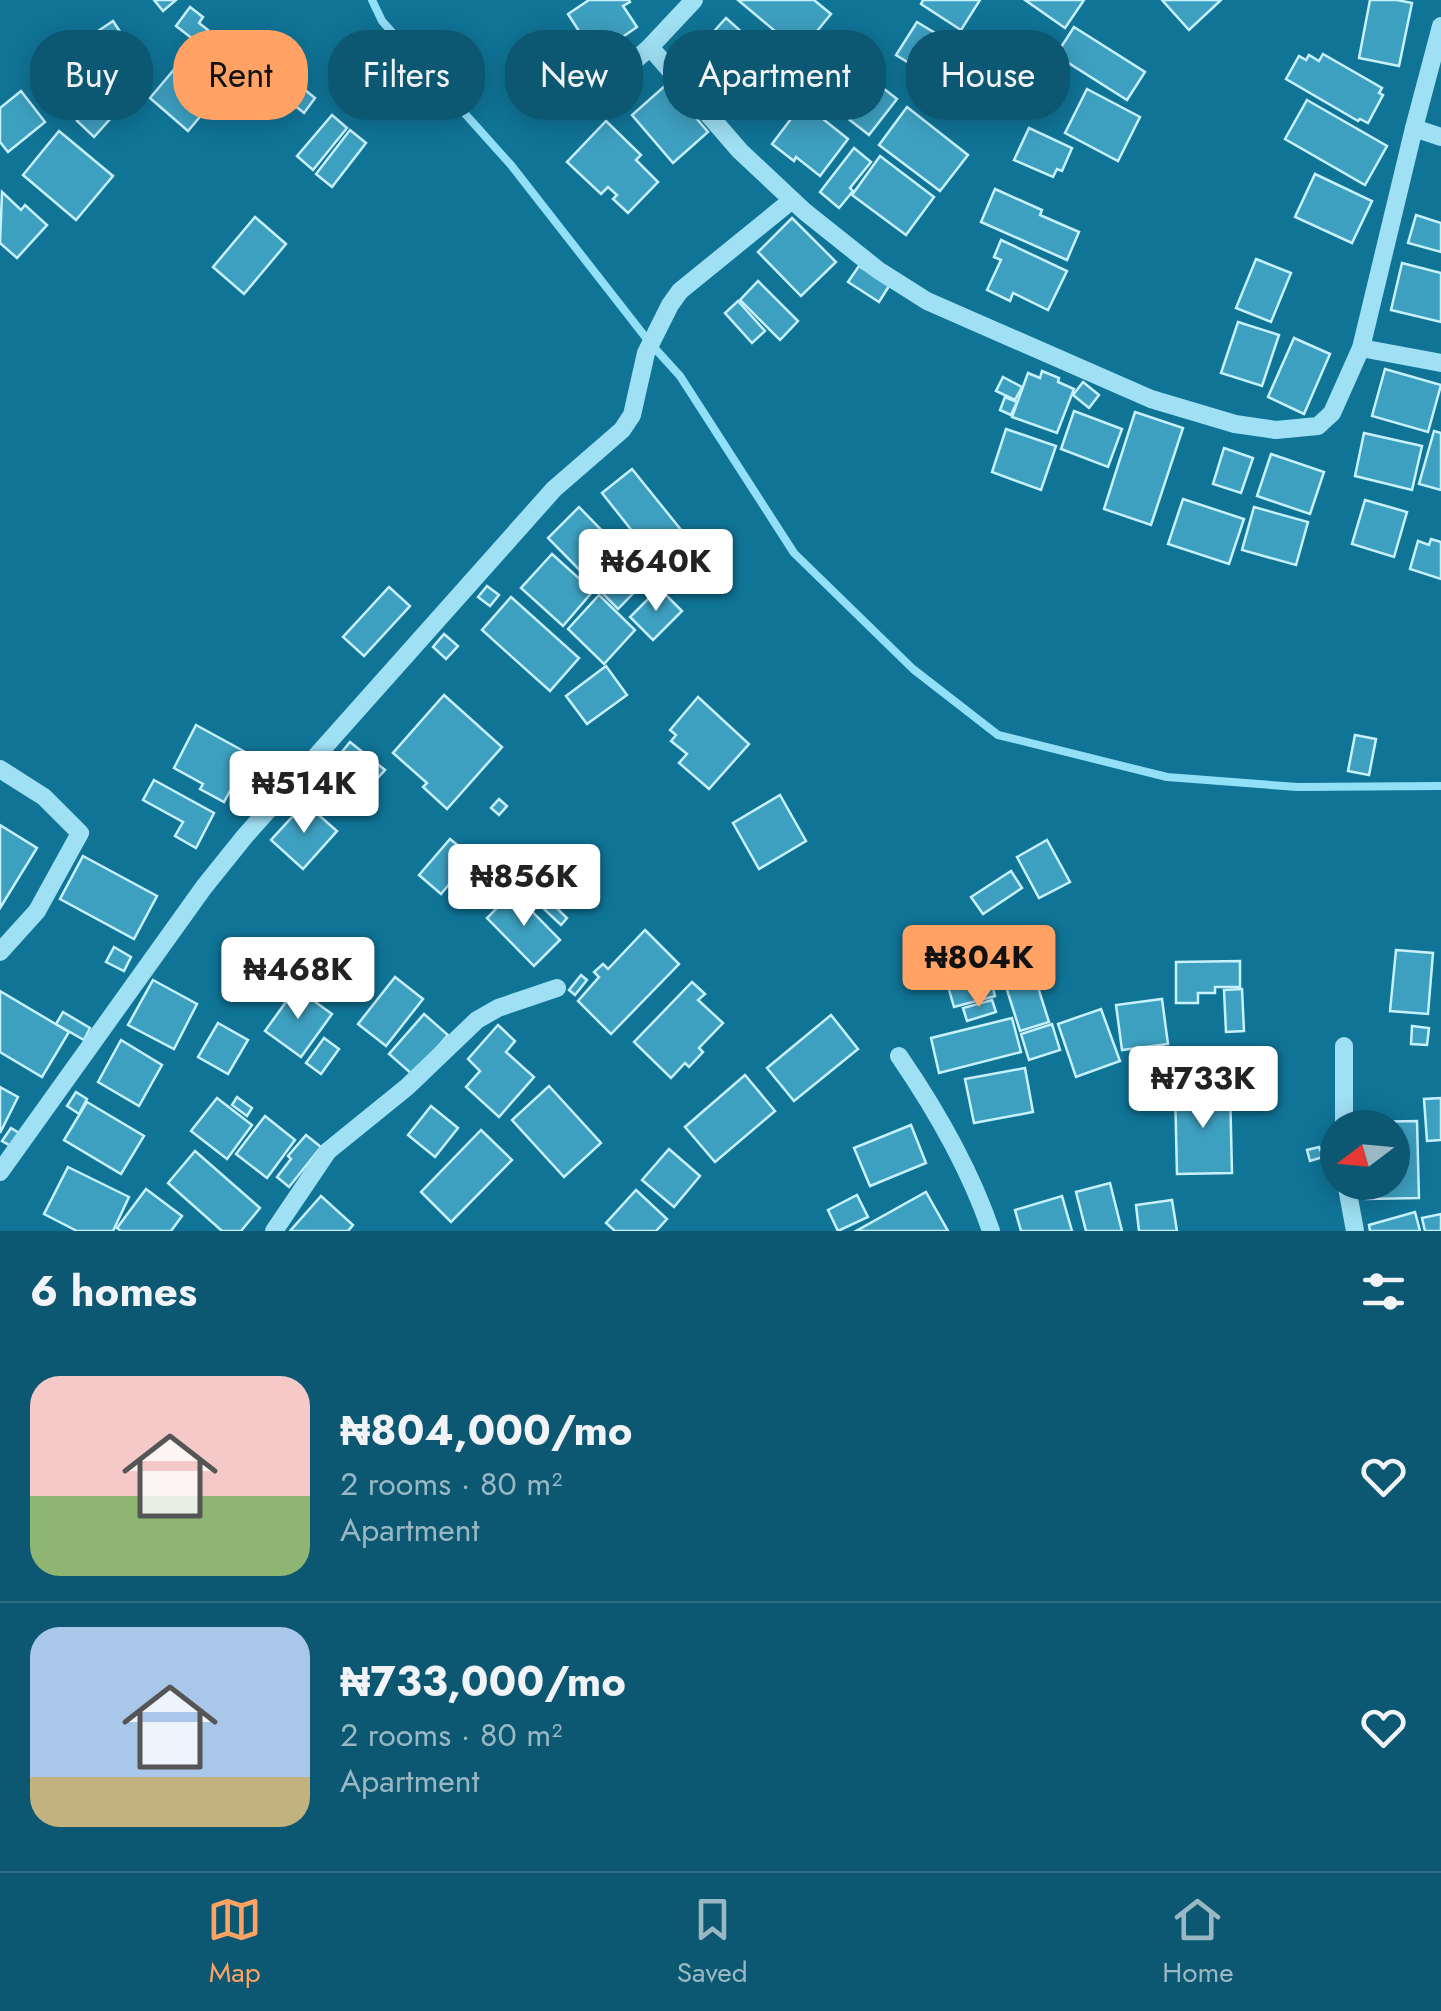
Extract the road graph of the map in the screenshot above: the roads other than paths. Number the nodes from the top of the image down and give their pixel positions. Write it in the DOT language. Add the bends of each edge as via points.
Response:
graph roads {
  1 [pos="694,0"];
  2 [pos="1441,26"];
  3 [pos="650,48"];
  4 [pos="643,54"];
  5 [pos="1414,128"];
  6 [pos="1441,137"];
  7 [pos="792,200"];
  8 [pos="1361,348"];
  9 [pos="1441,362"];
  10 [pos="0,769"];
  11 [pos="0,952"];
  12 [pos="558,988"];
  13 [pos="1344,1046"];
  14 [pos="899,1056"];
  15 [pos="1344,1110"];
  16 [pos="0,1172"];
  17 [pos="1349,1200"];
  18 [pos="274,1231"];
  19 [pos="991,1231"];
  20 [pos="1355,1231"];
  1 -- 3 [label="street"];
  2 -- 5 [label="street"];
  3 -- 4 [label="street"];
  3 -- 7 [label="street"];
  5 -- 6 [label="street"];
  5 -- 8 [label="street"];
  7 -- 8 [label="street" via="926,301 1151,399 1235,424 1276,430 1318,426 1332,413"];
  7 -- 16 [label="street" via="680,291 646,353 632,415 622,430 554,488 246,836"];
  8 -- 9 [label="street"];
  10 -- 11 [label="street" via="44,796 80,832 37,910"];
  12 -- 18 [label="street" via="477,1020 328,1151"];
  13 -- 15 [label="street"];
  14 -- 19 [label="street" via="978,1193"];
  17 -- 20 [label="street"];
}
